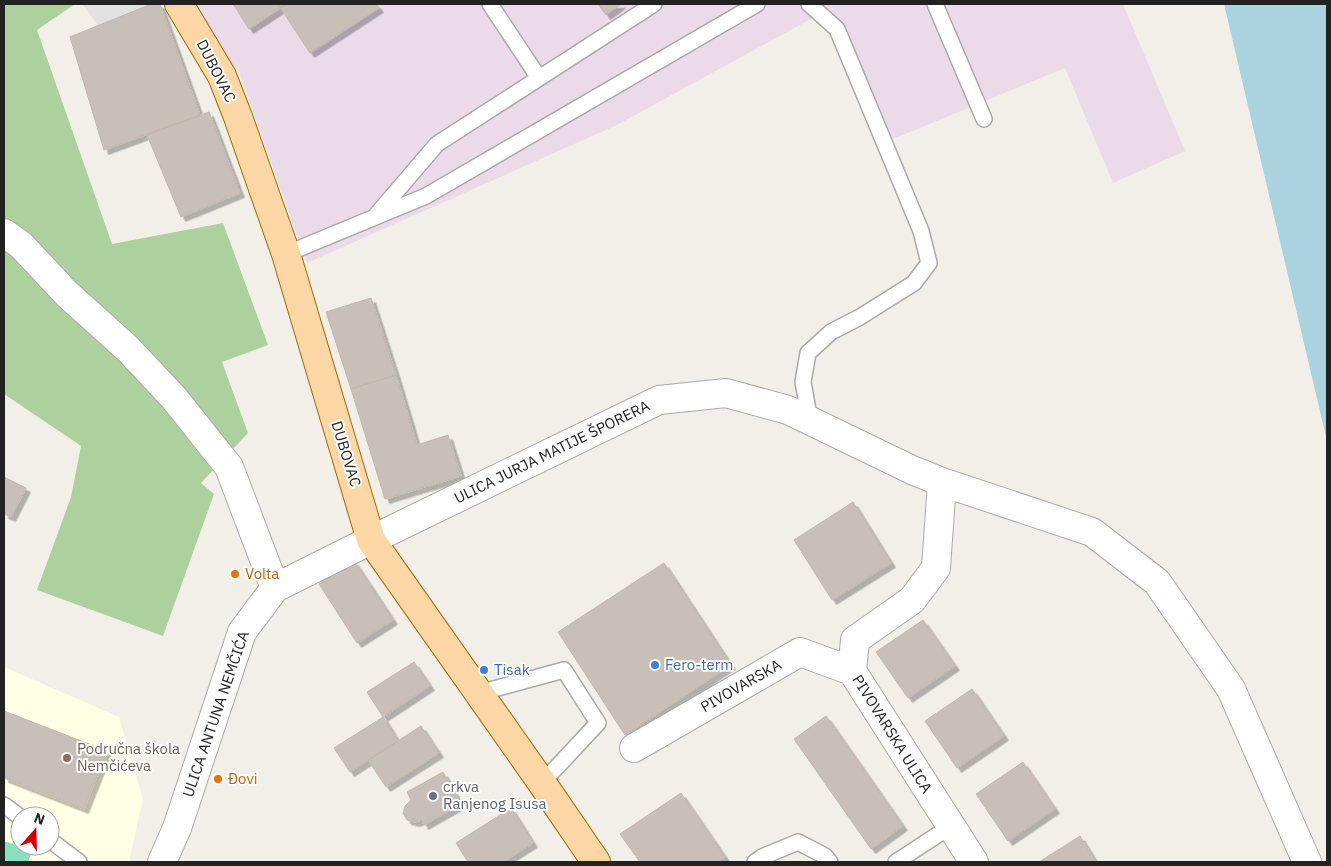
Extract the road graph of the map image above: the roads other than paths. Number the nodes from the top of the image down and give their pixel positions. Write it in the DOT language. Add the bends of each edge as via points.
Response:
graph roads {
  1 [pos="179,4"];
  2 [pos="490,4"];
  3 [pos="654,4"];
  4 [pos="757,4"];
  5 [pos="809,4"];
  6 [pos="935,4"];
  7 [pos="539,78"];
  8 [pos="984,119"];
  9 [pos="375,217"];
  10 [pos="4,233"];
  11 [pos="286,254"];
  12 [pos="810,420"];
  13 [pos="942,482"];
  14 [pos="371,540"];
  15 [pos="275,588"];
  16 [pos="852,671"];
  17 [pos="479,693"];
  18 [pos="634,748"];
  19 [pos="542,783"];
  20 [pos="950,826"];
  21 [pos="60,848"];
  22 [pos="79,862"];
  23 [pos="162,862"];
  24 [pos="596,862"];
  25 [pos="755,862"];
  26 [pos="830,862"];
  27 [pos="896,862"];
  28 [pos="974,862"];
  29 [pos="1308,862"];
  1 -- 11 [label="main road, DUBOVAC" via="222,76"];
  2 -- 7 [label="lane"];
  3 -- 7 [label="lane"];
  4 -- 9 [label="lane" via="426,196"];
  5 -- 12 [label="lane" via="837,29 922,232 930,263 914,283 831,332 808,353 803,382"];
  6 -- 8 [label="lane"];
  7 -- 9 [label="lane" via="437,144"];
  9 -- 11 [label="lane"];
  10 -- 15 [label="street" via="21,245 67,294 128,349 174,398 229,467"];
  11 -- 14 [label="main road, DUBOVAC"];
  12 -- 13 [label="street, ULICA JURJA MATIJE ŠPORERA"];
  12 -- 14 [label="street, ULICA JURJA MATIJE ŠPORERA" via="788,410 726,393 660,400"];
  13 -- 16 [label="street, PIVOVARSKA ULICA" via="936,568 912,600 855,640"];
  13 -- 29 [label="street, ULICA JURJA MATIJE ŠPORERA" via="1092,532 1157,582 1231,689"];
  14 -- 15 [label="street, ULICA ANTUNA NEMČIĆA"];
  14 -- 17 [label="main road, DUBOVAC"];
  15 -- 23 [label="street, ULICA ANTUNA NEMČIĆA" via="242,632 177,828"];
  16 -- 18 [label="street, PIVOVARSKA" via="800,652"];
  16 -- 20 [label="street, PIVOVARSKA ULICA"];
  17 -- 19 [label="main road, DUBOVAC"];
  17 -- 19 [label="lane" via="564,670 598,723"];
  19 -- 24 [label="main road, DUBOVAC"];
  20 -- 27 [label="lane"];
  20 -- 28 [label="street, PIVOVARSKA ULICA"];
  21 -- 22 [label="lane"];
  25 -- 26 [label="lane" via="798,842"];
}
